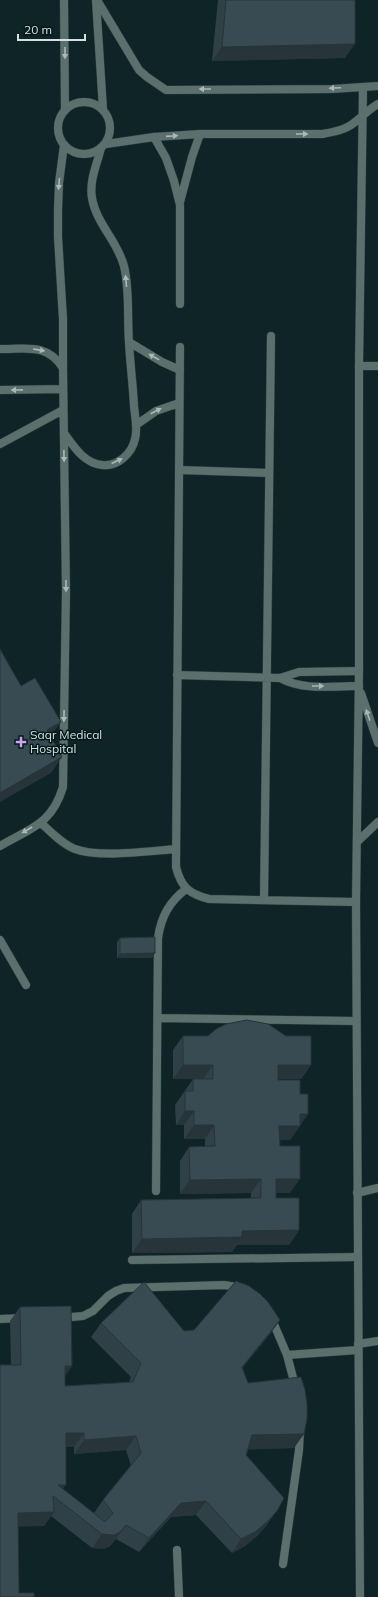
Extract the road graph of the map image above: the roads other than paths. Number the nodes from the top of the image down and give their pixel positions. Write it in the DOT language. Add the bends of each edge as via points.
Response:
graph roads {
  1 [pos="64,0"];
  2 [pos="96,0"];
  3 [pos="378,86"];
  4 [pos="363,87"];
  5 [pos="378,104"];
  6 [pos="103,109"];
  7 [pos="65,110"];
  8 [pos="362,114"];
  9 [pos="200,134"];
  10 [pos="154,137"];
  11 [pos="64,146"];
  12 [pos="103,146"];
  13 [pos="180,205"];
  14 [pos="180,304"];
  15 [pos="271,336"];
  16 [pos="129,342"];
  17 [pos="180,347"];
  18 [pos="0,349"];
  19 [pos="359,366"];
  20 [pos="378,366"];
  21 [pos="63,368"];
  22 [pos="180,370"];
  23 [pos="63,389"];
  24 [pos="0,390"];
  25 [pos="179,403"];
  26 [pos="63,410"];
  27 [pos="136,425"];
  28 [pos="64,433"];
  29 [pos="0,444"];
  30 [pos="179,470"];
  31 [pos="269,473"];
  32 [pos="359,671"];
  33 [pos="178,675"];
  34 [pos="267,677"];
  35 [pos="280,678"];
  36 [pos="359,686"];
  37 [pos="378,743"];
  38 [pos="378,822"];
  39 [pos="41,823"];
  40 [pos="357,842"];
  41 [pos="0,846"];
  42 [pos="176,849"];
  43 [pos="186,889"];
  44 [pos="264,900"];
  45 [pos="356,902"];
  46 [pos="0,940"];
  47 [pos="26,985"];
  48 [pos="158,1018"];
  49 [pos="356,1021"];
  50 [pos="378,1188"];
  51 [pos="156,1191"];
  52 [pos="357,1193"];
  53 [pos="358,1257"];
  54 [pos="132,1260"];
  55 [pos="252,1292"];
  56 [pos="268,1312"];
  57 [pos="35,1318"];
  58 [pos="50,1318"];
  59 [pos="0,1319"];
  60 [pos="378,1341"];
  61 [pos="358,1347"];
  62 [pos="287,1355"];
  63 [pos="297,1394"];
  64 [pos="300,1420"];
  65 [pos="177,1550"];
  66 [pos="283,1564"];
  67 [pos="179,1597"];
  68 [pos="360,1597"];
  1 -- 7 [label="street, one-way"];
  4 -- 2 [label="street, one-way" via="166,90 139,70"];
  2 -- 6 [label="street"];
  3 -- 4 [label="street"];
  4 -- 8 [label="street"];
  5 -- 8 [label="street"];
  6 -- 7 [label="street" via="96,104 79,102"];
  6 -- 12 [label="street" via="110,120 110,132"];
  7 -- 11 [label="street" via="59,118 58,128"];
  9 -- 8 [label="street, one-way" via="322,134 354,123"];
  8 -- 19 [label="street"];
  10 -- 9 [label="street, one-way"];
  9 -- 13 [label="street"];
  10 -- 12 [label="street"];
  10 -- 13 [label="street" via="166,158"];
  11 -- 12 [label="street" via="80,154 90,154"];
  11 -- 21 [label="street, one-way" via="58,210"];
  16 -- 12 [label="street, one-way" via="124,266 116,246 93,208 91,196 92,179"];
  13 -- 14 [label="street"];
  15 -- 31 [label="street"];
  22 -- 16 [label="street, one-way"];
  16 -- 27 [label="street"];
  17 -- 22 [label="street"];
  18 -- 21 [label="street, one-way" via="45,351 58,360"];
  19 -- 20 [label="street"];
  19 -- 32 [label="street"];
  21 -- 23 [label="street"];
  22 -- 25 [label="street"];
  23 -- 24 [label="street, one-way"];
  23 -- 26 [label="street"];
  27 -- 25 [label="street, one-way" via="156,411"];
  25 -- 30 [label="street"];
  26 -- 28 [label="street"];
  26 -- 29 [label="street"];
  28 -- 27 [label="street, one-way" via="76,450 89,462 103,466 118,462 129,453 135,439"];
  28 -- 39 [label="street, one-way" via="66,590 63,787 59,801"];
  30 -- 31 [label="street"];
  30 -- 33 [label="street"];
  31 -- 34 [label="street"];
  32 -- 35 [label="street" via="299,672"];
  32 -- 36 [label="street"];
  33 -- 34 [label="street"];
  33 -- 42 [label="street"];
  34 -- 35 [label="street"];
  34 -- 44 [label="street"];
  35 -- 36 [label="street, one-way" via="299,686"];
  37 -- 36 [label="street, one-way"];
  36 -- 40 [label="street"];
  38 -- 40 [label="street"];
  39 -- 41 [label="street, one-way"];
  39 -- 42 [label="street" via="73,849 86,853"];
  40 -- 45 [label="street"];
  42 -- 43 [label="street" via="179,879"];
  43 -- 44 [label="street" via="196,896 209,899"];
  43 -- 48 [label="street" via="169,905 160,927"];
  44 -- 45 [label="street"];
  45 -- 49 [label="street"];
  46 -- 47 [label="street"];
  48 -- 49 [label="street"];
  48 -- 51 [label="street"];
  49 -- 52 [label="street"];
  50 -- 52 [label="street"];
  52 -- 53 [label="street"];
  53 -- 54 [label="street"];
  53 -- 61 [label="street"];
  55 -- 58 [label="street" via="224,1285 124,1288 108,1296 83,1316"];
  56 -- 62 [label="street"];
  57 -- 59 [label="street"];
  60 -- 61 [label="street"];
  61 -- 62 [label="street"];
  61 -- 68 [label="street"];
  62 -- 63 [label="street"];
  64 -- 66 [label="street" via="299,1450"];
  65 -- 67 [label="street"];
}
